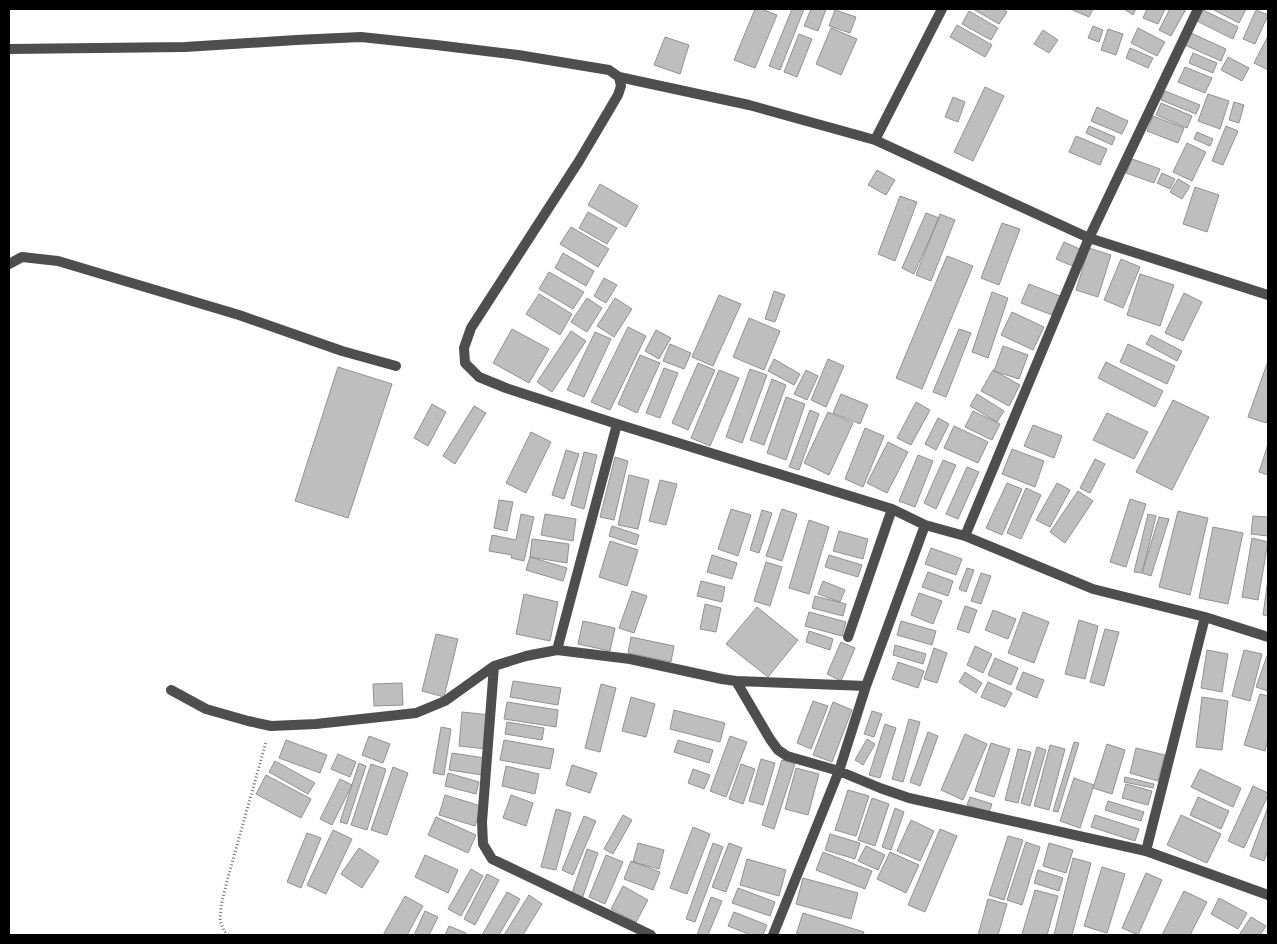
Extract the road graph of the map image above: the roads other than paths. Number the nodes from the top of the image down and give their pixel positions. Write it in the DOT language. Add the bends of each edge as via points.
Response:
graph roads {
  1 [pos="942,9"];
  2 [pos="1198,9"];
  3 [pos="9,49"];
  4 [pos="619,77"];
  5 [pos="875,140"];
  6 [pos="1089,238"];
  7 [pos="9,264"];
  8 [pos="1268,295"];
  9 [pos="396,366"];
  10 [pos="617,424"];
  11 [pos="892,509"];
  12 [pos="925,525"];
  13 [pos="965,536"];
  14 [pos="1205,617"];
  15 [pos="1268,636"];
  16 [pos="848,637"];
  17 [pos="557,650"];
  18 [pos="494,666"];
  19 [pos="736,681"];
  20 [pos="866,686"];
  21 [pos="171,690"];
  22 [pos="840,771"];
  23 [pos="1146,851"];
  24 [pos="1268,895"];
  25 [pos="651,935"];
  26 [pos="773,935"];
  1 -- 5 [label="street"];
  2 -- 6 [label="street"];
  3 -- 4 [label="street" via="185,47 361,37 518,55 609,70"];
  4 -- 5 [label="street" via="750,105"];
  4 -- 10 [label="street" via="621,86 618,94 579,162 471,328 464,348 465,364 479,377"];
  5 -- 6 [label="street"];
  6 -- 8 [label="street"];
  6 -- 13 [label="street"];
  7 -- 9 [label="street" via="22,257 58,261"];
  10 -- 11 [label="street"];
  10 -- 17 [label="street"];
  11 -- 12 [label="street"];
  11 -- 16 [label="street"];
  12 -- 13 [label="street"];
  12 -- 20 [label="street"];
  13 -- 14 [label="street" via="1093,589"];
  14 -- 15 [label="street"];
  14 -- 23 [label="street"];
  17 -- 18 [label="street"];
  17 -- 19 [label="street" via="630,659"];
  18 -- 21 [label="street" via="445,700 416,713 316,724 271,726 248,721 206,709"];
  18 -- 25 [label="street" via="483,844 492,859"];
  19 -- 20 [label="street"];
  19 -- 22 [label="street" via="778,750 787,756"];
  20 -- 22 [label="street"];
  22 -- 23 [label="street" via="910,798"];
  22 -- 26 [label="street"];
  23 -- 24 [label="street"];
}
